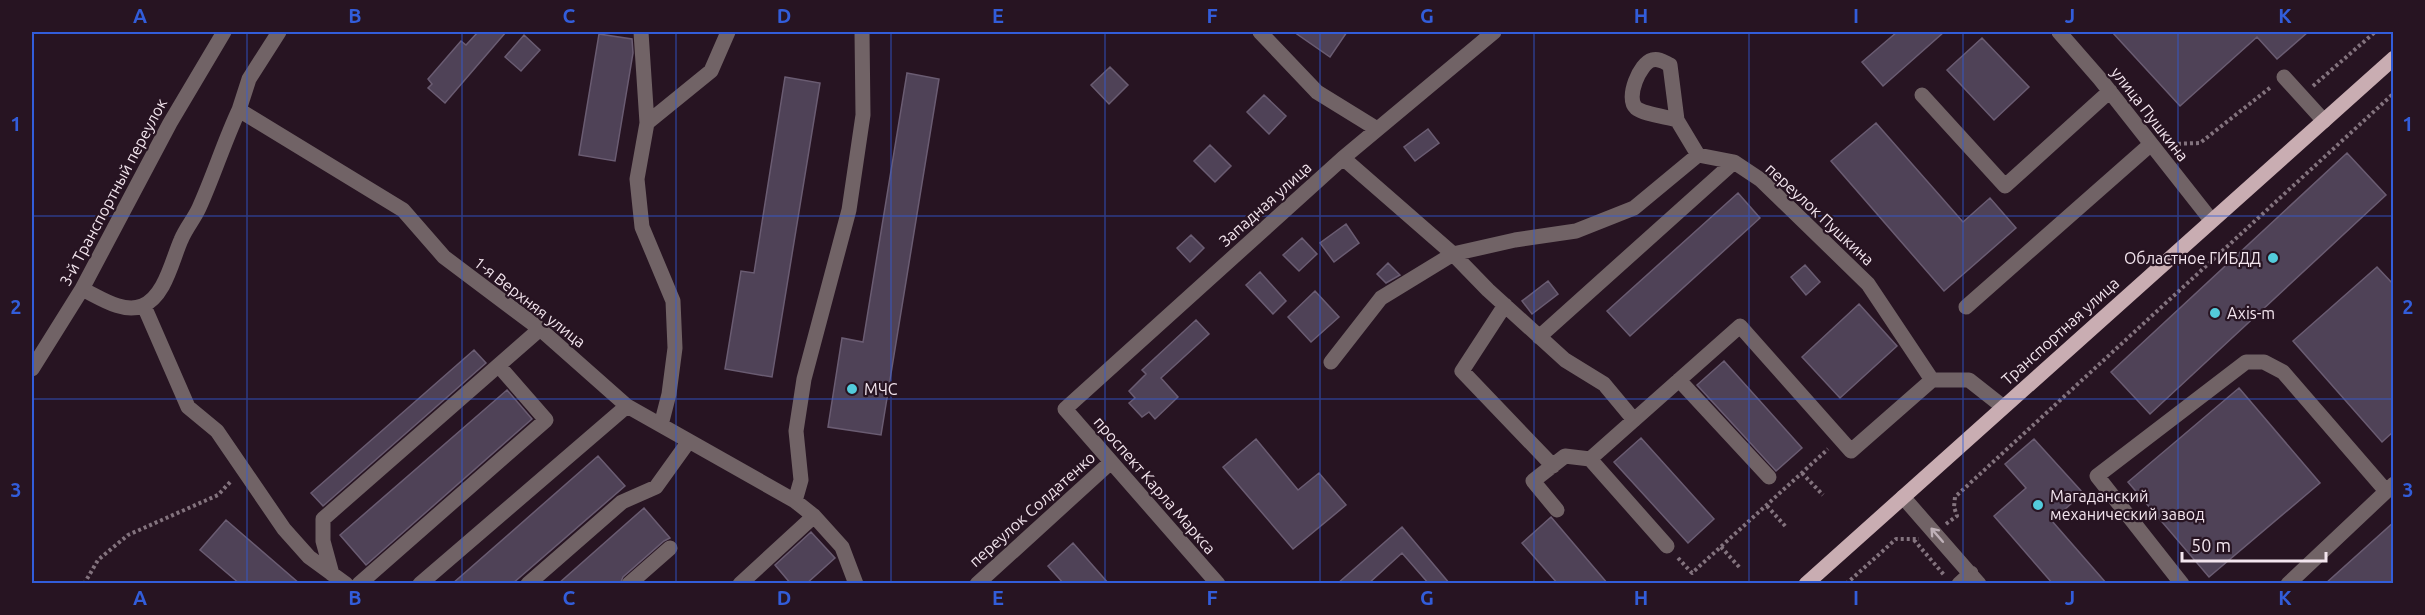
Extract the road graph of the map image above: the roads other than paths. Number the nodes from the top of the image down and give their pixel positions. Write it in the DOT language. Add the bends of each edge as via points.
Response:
graph roads {
  1 [pos="224,32"];
  2 [pos="279,32"];
  3 [pos="641,32"];
  4 [pos="728,32"];
  5 [pos="862,32"];
  6 [pos="1260,32"];
  7 [pos="1494,32"];
  8 [pos="2059,32"];
  9 [pos="2394,58"];
  10 [pos="2284,78"];
  11 [pos="2109,91"];
  12 [pos="1922,95"];
  13 [pos="239,110"];
  14 [pos="1677,120"];
  15 [pos="2324,121"];
  16 [pos="647,123"];
  17 [pos="1377,129"];
  18 [pos="2151,144"];
  19 [pos="1698,155"];
  20 [pos="1343,158"];
  21 [pos="1734,162"];
  22 [pos="2211,220"];
  23 [pos="1453,255"];
  24 [pos="82,289"];
  25 [pos="1505,305"];
  26 [pos="144,306"];
  27 [pos="1966,307"];
  28 [pos="540,329"];
  29 [pos="1539,337"];
  30 [pos="1331,362"];
  31 [pos="499,366"];
  32 [pos="32,369"];
  33 [pos="1679,380"];
  34 [pos="1932,380"];
  35 [pos="627,406"];
  36 [pos="2002,406"];
  37 [pos="1065,409"];
  38 [pos="1634,420"];
  39 [pos="661,425"];
  40 [pos="689,441"];
  41 [pos="1590,459"];
  42 [pos="1111,462"];
  43 [pos="1553,466"];
  44 [pos="1769,477"];
  45 [pos="2390,488"];
  46 [pos="1904,497"];
  47 [pos="795,501"];
  48 [pos="1557,510"];
  49 [pos="814,516"];
  50 [pos="1667,546"];
  51 [pos="670,548"];
  52 [pos="332,574"];
  53 [pos="1970,580"];
  54 [pos="744,582"];
  55 [pos="346,584"];
  56 [pos="359,584"];
  57 [pos="420,584"];
  58 [pos="528,584"];
  59 [pos="629,584"];
  60 [pos="856,584"];
  61 [pos="977,584"];
  62 [pos="1218,584"];
  63 [pos="1806,584"];
  64 [pos="2182,584"];
  65 [pos="2288,584"];
  1 -- 24 [label="street, 3-й Транспортный переулок" via="170,123"];
  2 -- 13 [label="street" via="249,79"];
  3 -- 16 [label="street"];
  4 -- 16 [label="street" via="711,71"];
  5 -- 47 [label="street" via="863,115 849,210 804,379 796,431 801,480"];
  6 -- 17 [label="street" via="1317,92"];
  7 -- 17 [label="street, Западная улица"];
  8 -- 11 [label="street, улица Пушкина"];
  9 -- 15 [label="main road, Транспортная улица"];
  10 -- 15 [label="street"];
  11 -- 12 [label="street" via="2005,186"];
  11 -- 18 [label="street, улица Пушкина"];
  13 -- 26 [label="street" via="198,212 182,237 160,288"];
  13 -- 28 [label="street, 1-я Верхняя улица" via="403,210 444,257"];
  14 -- 19 [label="street"];
  15 -- 22 [label="main road, Транспортная улица"];
  16 -- 39 [label="street" via="637,178 642,227 673,300 674,312 675,348"];
  17 -- 20 [label="street, Западная улица"];
  18 -- 22 [label="street, улица Пушкина"];
  18 -- 27 [label="street"];
  19 -- 21 [label="street, переулок Пушкина"];
  19 -- 23 [label="street" via="1634,208 1576,231"];
  20 -- 23 [label="street"];
  20 -- 37 [label="street, Западная улица"];
  21 -- 29 [label="street"];
  21 -- 34 [label="street, переулок Пушкина" via="1761,180 1868,284"];
  22 -- 36 [label="main road, Транспортная улица"];
  23 -- 25 [label="street"];
  23 -- 30 [label="street" via="1381,298"];
  24 -- 26 [label="street" via="120,307"];
  24 -- 32 [label="street, 3-й Транспортный переулок"];
  25 -- 29 [label="street"];
  25 -- 43 [label="street" via="1462,371"];
  26 -- 52 [label="street" via="188,407 217,431 284,529 309,557"];
  28 -- 31 [label="street"];
  28 -- 35 [label="street, 1-я Верхняя улица"];
  29 -- 38 [label="street" via="1565,360 1604,384"];
  31 -- 52 [label="street" via="323,519 323,541"];
  31 -- 56 [label="street" via="546,420"];
  33 -- 34 [label="street" via="1740,326 1851,451"];
  33 -- 38 [label="street"];
  33 -- 44 [label="street"];
  34 -- 36 [label="street" via="1969,380"];
  35 -- 39 [label="street, 1-я Верхняя улица"];
  35 -- 57 [label="street"];
  36 -- 46 [label="main road, Транспортная улица"];
  37 -- 42 [label="street, проспект Карла Маркса"];
  38 -- 41 [label="street"];
  39 -- 40 [label="street, 1-я Верхняя улица"];
  40 -- 47 [label="street, 1-я Верхняя улица"];
  40 -- 58 [label="street" via="656,487 622,502"];
  41 -- 43 [label="street" via="1565,456"];
  41 -- 50 [label="street"];
  42 -- 61 [label="street, переулок Солдатенко"];
  42 -- 62 [label="street, проспект Карла Маркса"];
  43 -- 48 [label="street" via="1533,481"];
  45 -- 64 [label="street" via="2283,372 2264,362 2246,362 2097,476"];
  45 -- 65 [label="street"];
  53 -- 46 [label="street, one-way"];
  46 -- 63 [label="main road, Транспортная улица"];
  47 -- 49 [label="street, 1-я Верхняя улица"];
  49 -- 54 [label="street"];
  49 -- 60 [label="street, 1-я Верхняя улица" via="842,547"];
  51 -- 59 [label="street"];
  52 -- 55 [label="street"];
}
